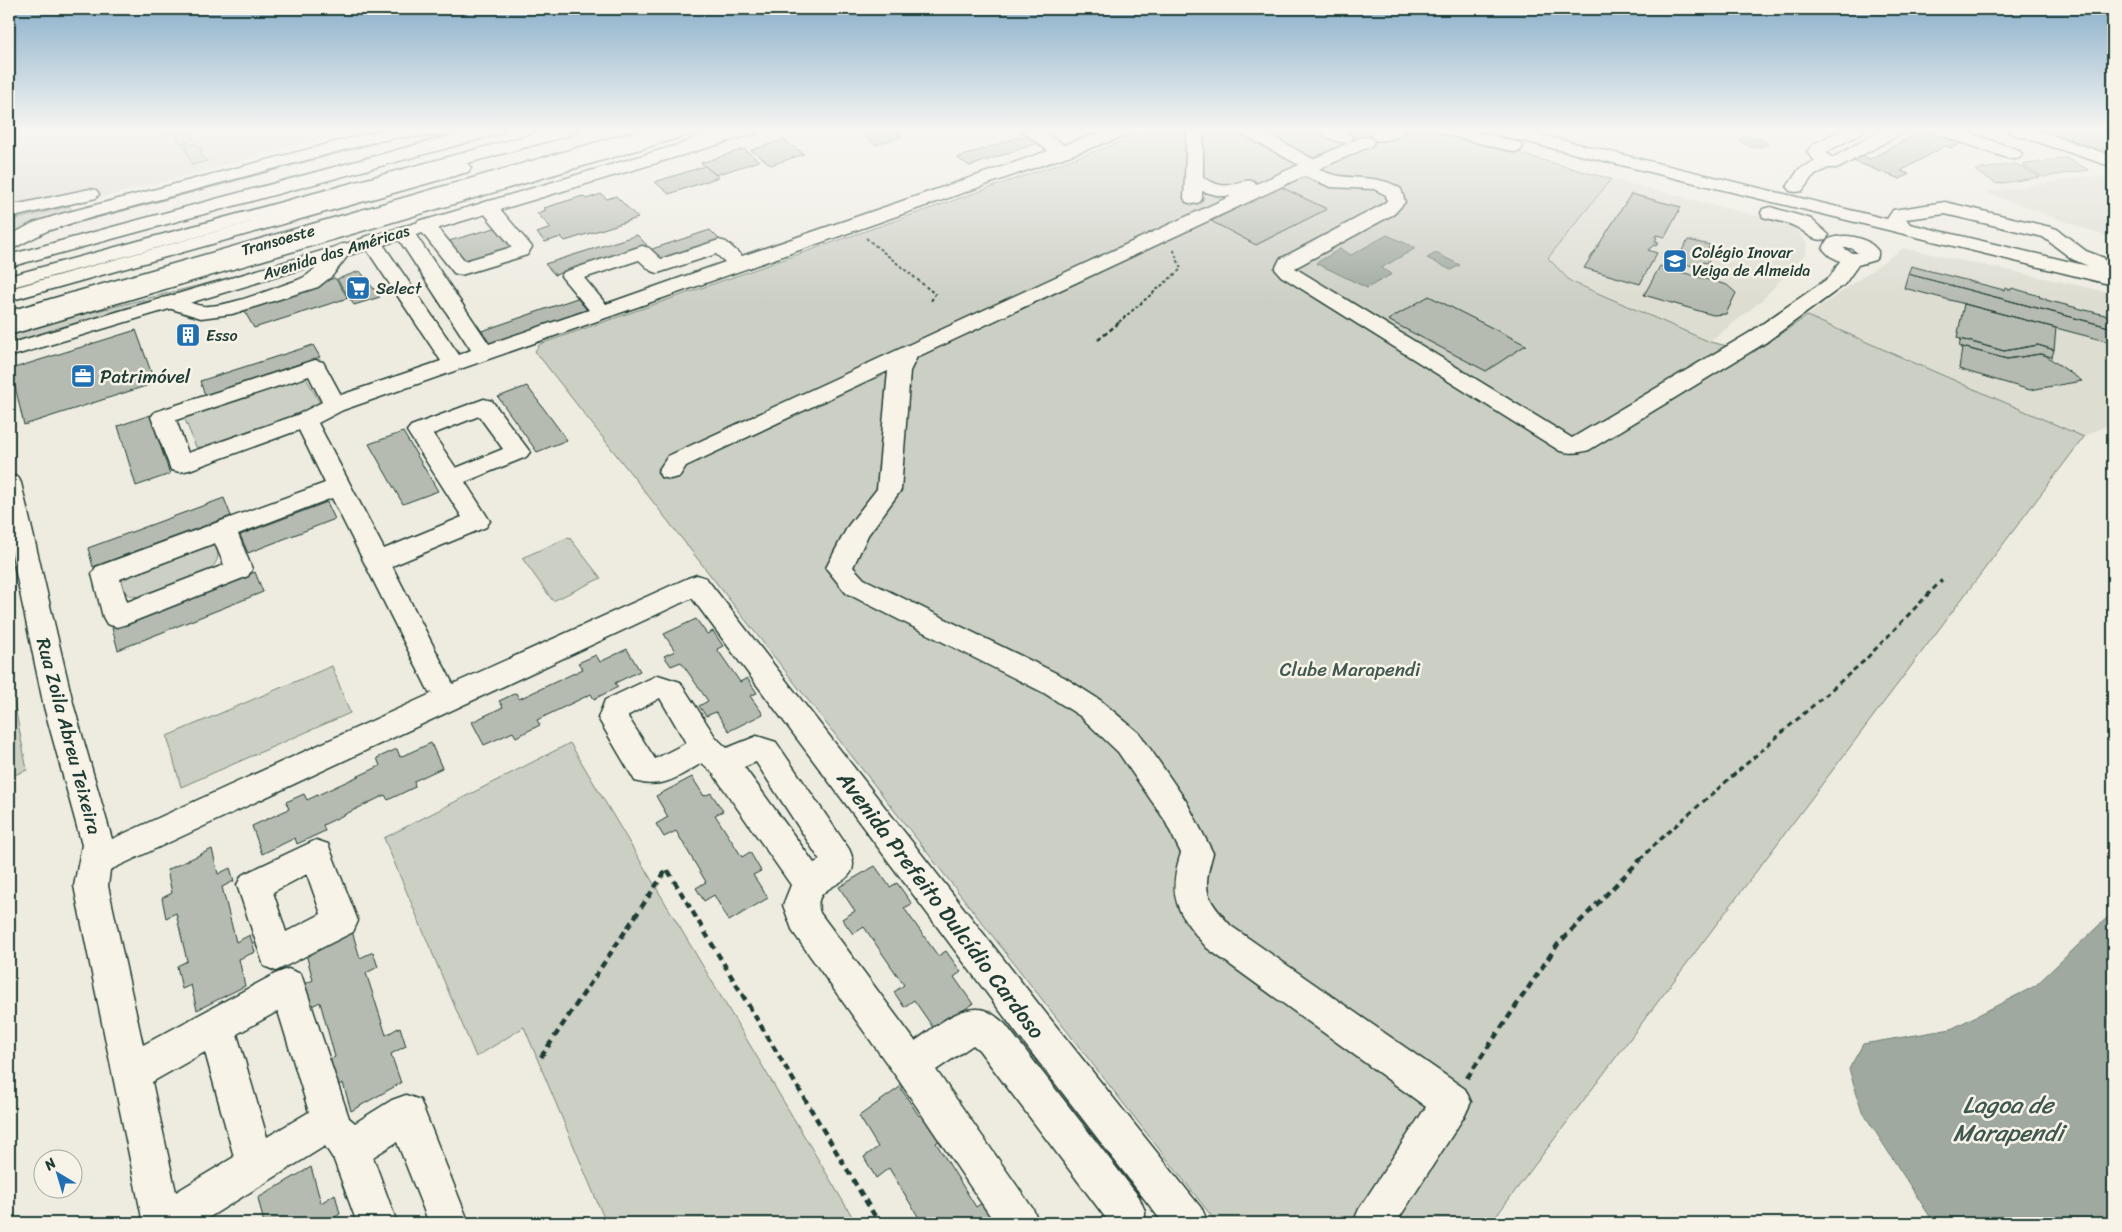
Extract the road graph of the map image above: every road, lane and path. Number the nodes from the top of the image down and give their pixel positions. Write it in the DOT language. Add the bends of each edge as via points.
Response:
graph roads {
  1 [pos="122,186"];
  2 [pos="226,186"];
  3 [pos="284,186"];
  4 [pos="360,186"];
  5 [pos="387,186"];
  6 [pos="464,186"];
  7 [pos="517,186"];
  8 [pos="553,186"];
  9 [pos="556,186"];
  10 [pos="964,186"];
  11 [pos="1194,186"];
  12 [pos="1207,186"];
  13 [pos="1247,186"];
  14 [pos="1263,186"];
  15 [pos="1384,186"];
  16 [pos="1667,186"];
  17 [pos="1704,186"];
  18 [pos="1737,186"];
  19 [pos="1796,187"];
  20 [pos="488,206"];
  21 [pos="9,212"];
  22 [pos="1192,220"];
  23 [pos="1909,222"];
  24 [pos="425,225"];
  25 [pos="404,232"];
  26 [pos="1879,233"];
  27 [pos="866,238"];
  28 [pos="371,242"];
  29 [pos="9,244"];
  30 [pos="1172,246"];
  31 [pos="1847,248"];
  32 [pos="9,261"];
  33 [pos="2038,261"];
  34 [pos="2082,263"];
  35 [pos="2113,263"];
  36 [pos="740,265"];
  37 [pos="2113,279"];
  38 [pos="9,282"];
  39 [pos="9,295"];
  40 [pos="931,301"];
  41 [pos="103,302"];
  42 [pos="602,312"];
  43 [pos="9,318"];
  44 [pos="9,329"];
  45 [pos="1098,340"];
  46 [pos="9,351"];
  47 [pos="484,353"];
  48 [pos="908,353"];
  49 [pos="454,364"];
  50 [pos="335,405"];
  51 [pos="305,420"];
  52 [pos="670,471"];
  53 [pos="451,479"];
  54 [pos="9,483"];
  55 [pos="339,487"];
  56 [pos="223,530"];
  57 [pos="378,562"];
  58 [pos="1942,580"];
  59 [pos="439,684"];
  60 [pos="95,862"];
  61 [pos="809,883"];
  62 [pos="216,1026"];
  63 [pos="542,1057"];
  64 [pos="911,1066"];
  65 [pos="132,1072"];
  66 [pos="1452,1102"];
  67 [pos="340,1135"];
  68 [pos="256,1166"];
  69 [pos="163,1223"];
  70 [pos="377,1223"];
  71 [pos="449,1223"];
  72 [pos="879,1223"];
  73 [pos="1019,1223"];
  74 [pos="1125,1223"];
  75 [pos="1188,1223"];
  76 [pos="1373,1223"];
  1 -- 21 [label="main road"];
  2 -- 29 [label="main road"];
  3 -- 32 [label="main road"];
  4 -- 38 [label="main road"];
  5 -- 39 [label="main road, Transoeste"];
  6 -- 43 [label="main road, Transoeste"];
  7 -- 41 [label="main road, Avenida das Américas"];
  8 -- 41 [label="main road" via="476,203 213,277"];
  9 -- 20 [label="main road, Avenida das Américas"];
  10 -- 36 [label="main road"];
  11 -- 22 [label="main road"];
  12 -- 13 [label="main road" via="1226,192"];
  14 -- 22 [label="main road"];
  15 -- 31 [label="main road" via="1395,193 1396,202 1387,210 1292,260 1286,266 1288,272 1568,446 1581,445 1757,338 1837,281"];
  16 -- 31 [label="main road" via="1804,223 1819,235"];
  17 -- 31 [label="main road"];
  18 -- 23 [label="main road"];
  19 -- 23 [label="main road"];
  20 -- 24 [label="main road, Avenida das Américas"];
  20 -- 24 [label="main road" via="522,247 520,251 461,269"];
  22 -- 48 [label="main road"];
  23 -- 33 [label="main road"];
  23 -- 34 [label="main road" via="1945,208 2050,233"];
  24 -- 25 [label="main road, Avenida das Américas"];
  25 -- 28 [label="main road, Avenida das Américas"];
  25 -- 47 [label="main road"];
  26 -- 31 [label="main road"];
  26 -- 31 [label="main road"];
  26 -- 33 [label="main road" via="1994,258"];
  27 -- 40 [label="path" via="935,294"];
  28 -- 46 [label="main road, Avenida das Américas"];
  28 -- 49 [label="main road"];
  30 -- 45 [label="path" via="1181,269"];
  33 -- 34 [label="main road"];
  34 -- 35 [label="main road"];
  34 -- 37 [label="main road"];
  36 -- 42 [label="main road"];
  36 -- 42 [label="main road" via="719,246 658,267 642,252 570,276"];
  41 -- 44 [label="main road, Avenida das Américas"];
  42 -- 47 [label="main road"];
  47 -- 49 [label="main road"];
  48 -- 52 [label="main road" via="677,462"];
  48 -- 66 [label="main road" via="899,370 890,490 857,532 839,568 855,586 1054,685 1090,708 1129,743 1175,810 1197,853 1190,875 1190,894 1199,914 1219,937"];
  49 -- 50 [label="main road"];
  50 -- 51 [label="main road"];
  50 -- 51 [label="main road" via="314,367 163,418 180,464"];
  51 -- 55 [label="main road"];
  53 -- 57 [label="main road" via="477,521"];
  54 -- 60 [label="main road, Rua Zoila Abreu Teixeira" via="59,707 98,845"];
  55 -- 56 [label="main road"];
  55 -- 57 [label="main road"];
  56 -- 56 [label="main road" via="105,574 117,617 238,569"];
  57 -- 59 [label="main road"];
  58 -- 66 [label="path" via="1864,661 1657,842 1558,944"];
  60 -- 65 [label="main road, Rua Zoila Abreu Teixeira" via="91,886"];
  60 -- 75 [label="main road, Avenida Prefeito Dulcídio Cardoso" via="696,585"];
  61 -- 61 [label="main road" via="836,866 837,860 765,750 757,748 714,755"];
  61 -- 64 [label="main road" via="800,905 806,921"];
  62 -- 65 [label="main road"];
  62 -- 67 [label="main road" via="282,970"];
  62 -- 68 [label="main road"];
  63 -- 72 [label="path" via="667,869"];
  64 -- 73 [label="main road"];
  64 -- 74 [label="main road" via="964,1028 979,1026 992,1038 1124,1210"];
  65 -- 69 [label="main road, Rua Zoila Abreu Teixeira"];
  66 -- 76 [label="main road"];
  67 -- 68 [label="main road"];
  67 -- 70 [label="main road"];
  67 -- 71 [label="main road" via="406,1114"];
  68 -- 69 [label="main road"];
}
